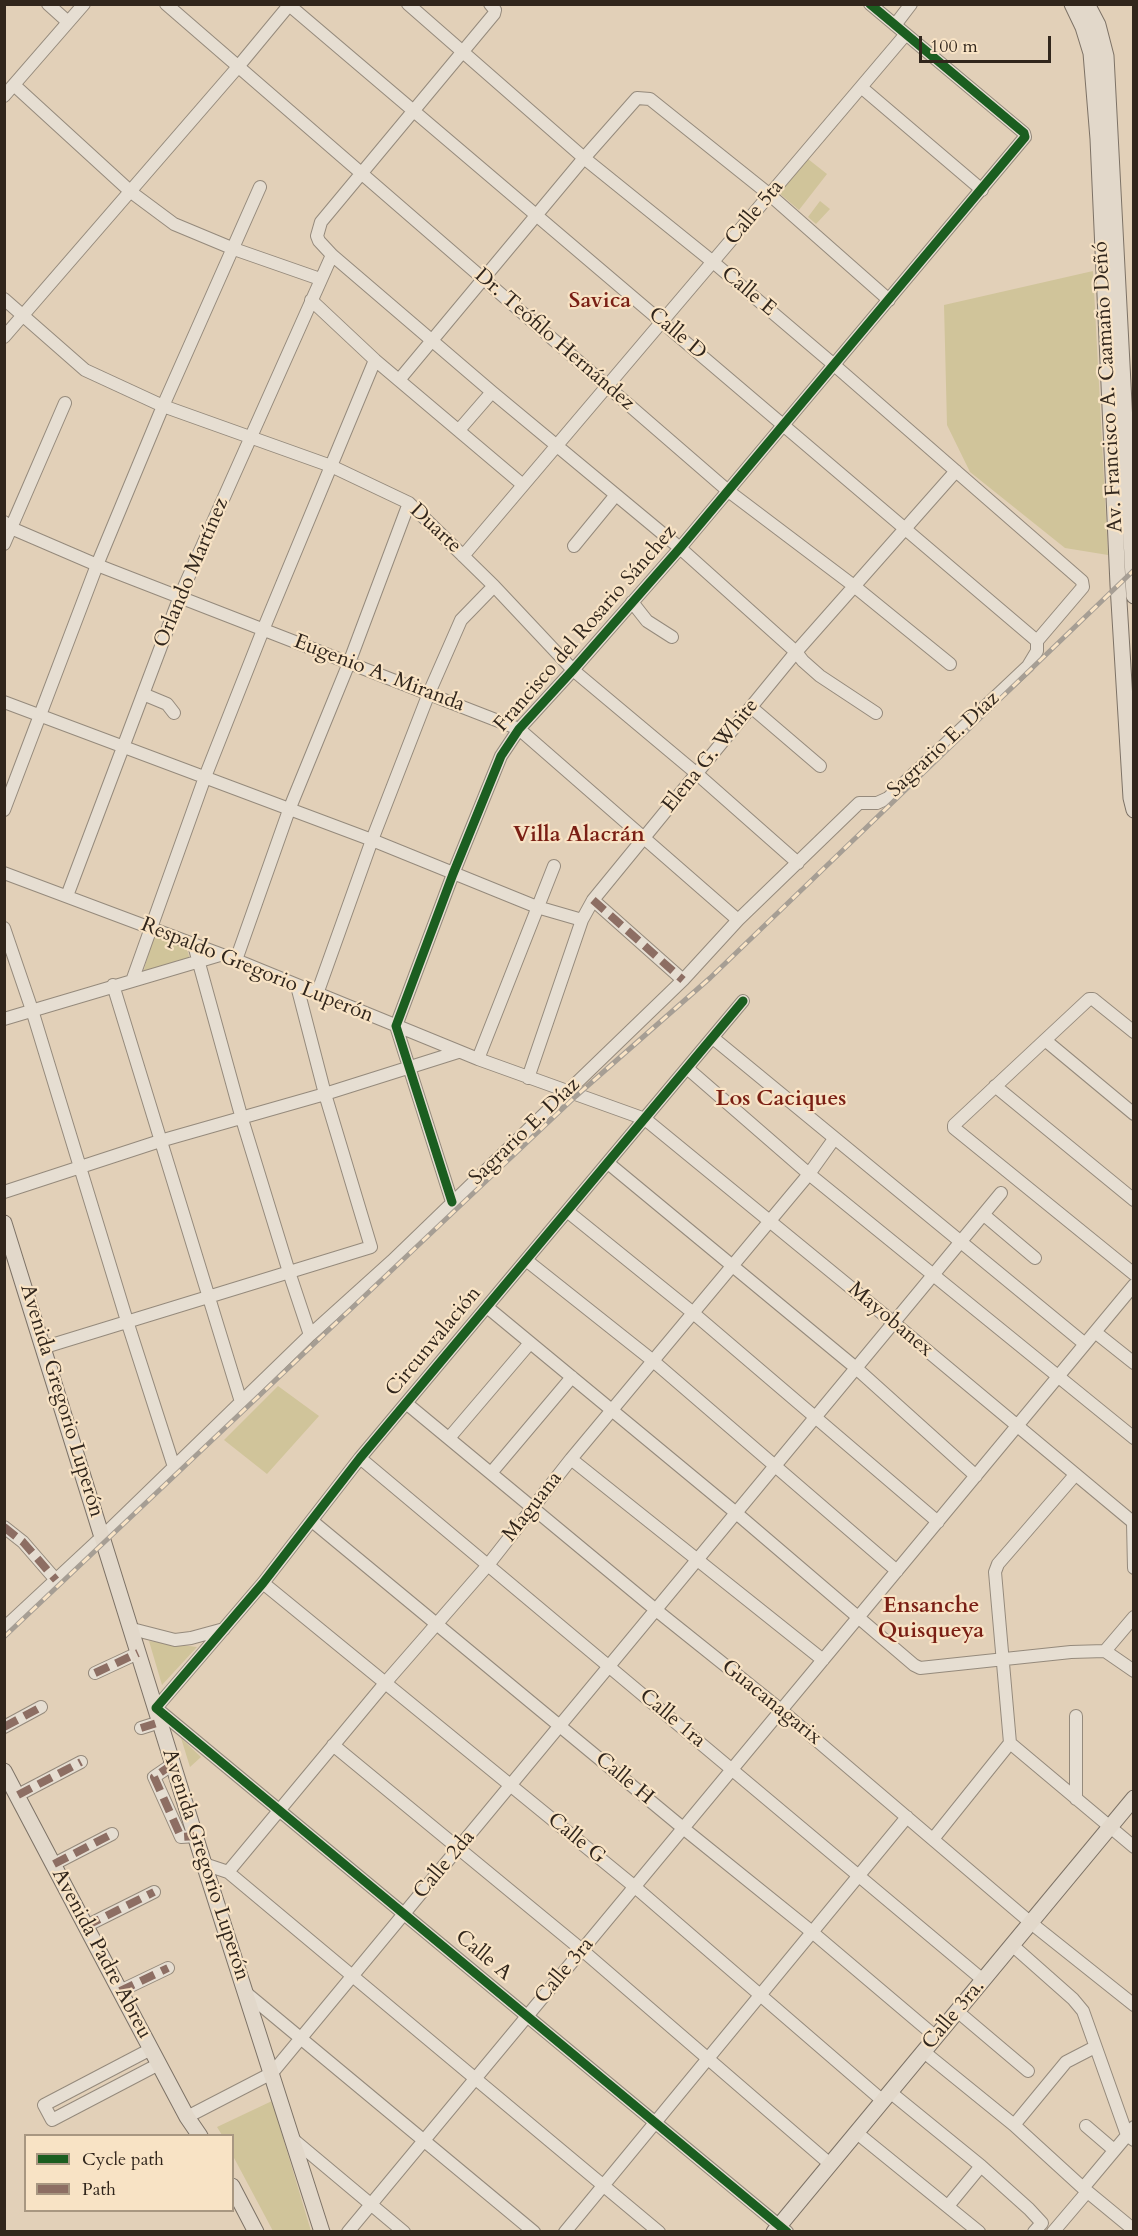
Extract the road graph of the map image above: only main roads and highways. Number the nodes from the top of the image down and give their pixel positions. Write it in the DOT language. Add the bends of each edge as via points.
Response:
graph roads {
  1 [pos="1072,4"];
  2 [pos="1087,4"];
  3 [pos="1134,596"];
  4 [pos="1134,810"];
  5 [pos="4,1223"];
  6 [pos="4,1770"];
  7 [pos="1134,1798"];
  8 [pos="199,2134"];
  9 [pos="234,2190"];
  10 [pos="780,2229"];
  11 [pos="256,2232"];
  12 [pos="322,2232"];
  1 -- 4 [label="main road, Av. Francisco A. Caamaño Deñó" via="1091,53 1098,139 1118,585"];
  2 -- 3 [label="main road, Av. Francisco A. Caamaño Deñó" via="1098,25 1106,56"];
  5 -- 12 [label="main road, Avenida Gregorio Luperón"];
  6 -- 8 [label="main road, Avenida Padre Abreu"];
  7 -- 10 [label="main road, Calle 3ra."];
  9 -- 11 [label="main road"];
}
